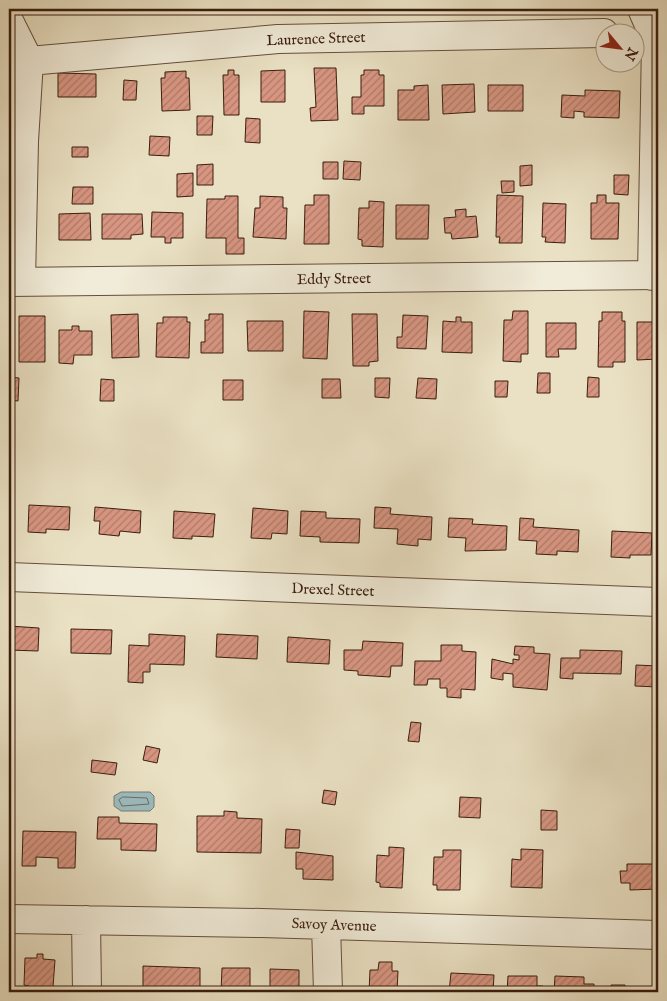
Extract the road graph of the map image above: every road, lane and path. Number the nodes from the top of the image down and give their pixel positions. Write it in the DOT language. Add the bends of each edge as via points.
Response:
graph roads {
  1 [pos="642,9"];
  2 [pos="9,21"];
  3 [pos="594,33"];
  4 [pos="649,34"];
  5 [pos="29,61"];
  6 [pos="655,276"];
  7 [pos="15,282"];
  8 [pos="9,577"];
  9 [pos="658,602"];
  10 [pos="9,919"];
  11 [pos="86,920"];
  12 [pos="326,925"];
  13 [pos="658,935"];
  14 [pos="86,992"];
  15 [pos="328,992"];
  1 -- 4 [label="street"];
  2 -- 5 [label="street"];
  3 -- 5 [label="street, Laurence Street" via="278,40"];
  4 -- 6 [label="street" via="656,41"];
  5 -- 7 [label="street"];
  6 -- 7 [label="street, Eddy Street"];
  8 -- 9 [label="street, Drexel Street"];
  10 -- 11 [label="street, Savoy Avenue"];
  11 -- 12 [label="street, Savoy Avenue"];
  11 -- 14 [label="street"];
  12 -- 13 [label="street, Savoy Avenue"];
  12 -- 15 [label="street"];
}
